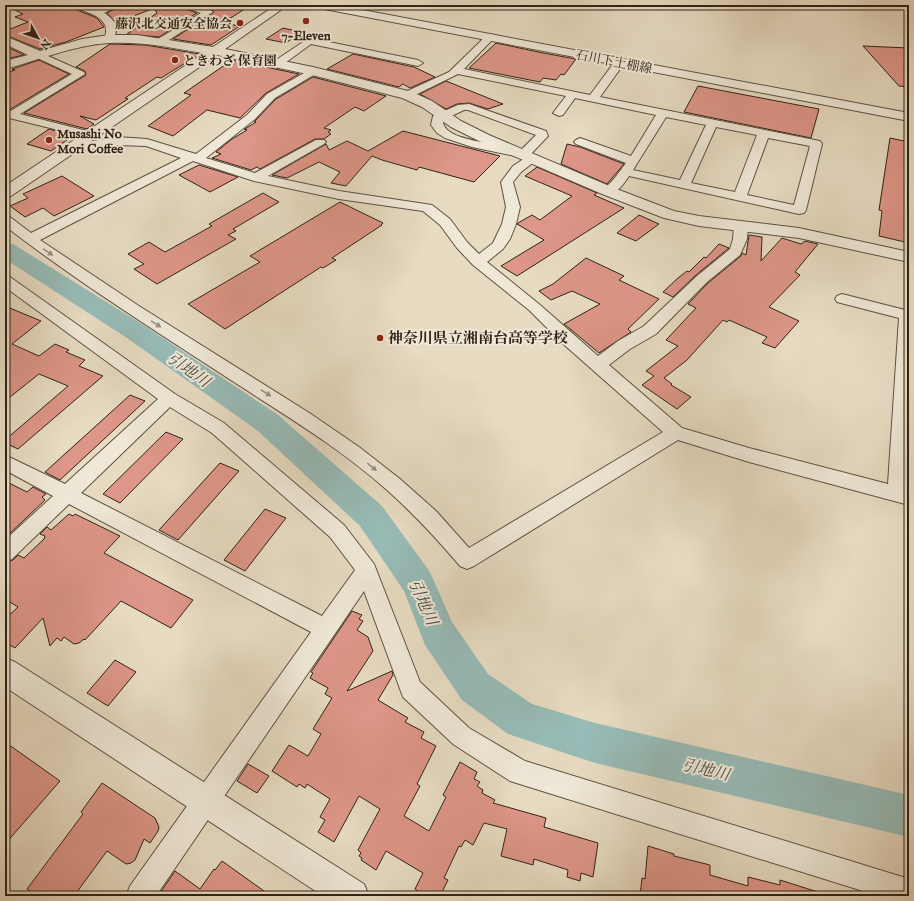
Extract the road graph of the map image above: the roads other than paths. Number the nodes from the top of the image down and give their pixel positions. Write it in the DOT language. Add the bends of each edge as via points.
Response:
graph roads {
  1 [pos="75,5"];
  2 [pos="117,5"];
  3 [pos="186,5"];
  4 [pos="283,5"];
  5 [pos="319,5"];
  6 [pos="350,5"];
  7 [pos="97,13"];
  8 [pos="490,37"];
  9 [pos="109,39"];
  10 [pos="5,40"];
  11 [pos="161,42"];
  12 [pos="216,51"];
  13 [pos="39,55"];
  14 [pos="620,62"];
  15 [pos="418,63"];
  16 [pos="277,64"];
  17 [pos="5,65"];
  18 [pos="457,71"];
  19 [pos="313,72"];
  20 [pos="407,95"];
  21 [pos="572,95"];
  22 [pos="593,99"];
  23 [pos="909,112"];
  24 [pos="559,113"];
  25 [pos="8,114"];
  26 [pos="662,114"];
  27 [pos="442,115"];
  28 [pos="909,117"];
  29 [pos="712,124"];
  30 [pos="763,134"];
  31 [pos="92,135"];
  32 [pos="320,142"];
  33 [pos="580,142"];
  34 [pos="73,148"];
  35 [pos="524,155"];
  36 [pos="194,158"];
  37 [pos="633,161"];
  38 [pos="626,172"];
  39 [pos="257,178"];
  40 [pos="684,185"];
  41 [pos="608,191"];
  42 [pos="5,193"];
  43 [pos="740,198"];
  44 [pos="5,220"];
  45 [pos="741,226"];
  46 [pos="31,239"];
  47 [pos="909,257"];
  48 [pos="478,262"];
  49 [pos="7,283"];
  50 [pos="842,299"];
  51 [pos="598,365"];
  52 [pos="169,398"];
  53 [pos="676,433"];
  54 [pos="5,462"];
  55 [pos="67,494"];
  56 [pos="903,496"];
  57 [pos="5,554"];
  58 [pos="367,570"];
  59 [pos="326,629"];
  60 [pos="5,671"];
  61 [pos="207,802"];
  62 [pos="909,892"];
  63 [pos="140,896"];
  64 [pos="352,896"];
  1 -- 7 [label="street"];
  2 -- 7 [label="street"];
  3 -- 11 [label="street" via="208,12"];
  4 -- 12 [label="street"];
  5 -- 8 [label="street, 石川下土棚線"];
  6 -- 23 [label="street, 石川下土棚線"];
  7 -- 9 [label="street" via="112,26"];
  8 -- 14 [label="street, 石川下土棚線"];
  8 -- 18 [label="street"];
  9 -- 11 [label="street"];
  9 -- 13 [label="street" via="82,43"];
  10 -- 13 [label="street"];
  11 -- 12 [label="street"];
  12 -- 16 [label="street"];
  12 -- 31 [label="street"];
  13 -- 17 [label="street"];
  13 -- 25 [label="street" via="80,74"];
  14 -- 22 [label="street"];
  14 -- 28 [label="street, 石川下土棚線"];
  15 -- 16 [label="street" via="309,41"];
  16 -- 19 [label="street"];
  18 -- 20 [label="street"];
  18 -- 21 [label="street"];
  19 -- 20 [label="street"];
  19 -- 36 [label="street" via="271,96 250,117"];
  20 -- 27 [label="street" via="427,104"];
  21 -- 22 [label="street"];
  21 -- 24 [label="street"];
  22 -- 26 [label="street"];
  25 -- 31 [label="street"];
  26 -- 29 [label="street"];
  26 -- 37 [label="street"];
  27 -- 35 [label="street" via="471,132"];
  27 -- 35 [label="street" via="462,106 469,107 542,133"];
  29 -- 30 [label="street"];
  29 -- 40 [label="street"];
  30 -- 43 [label="street"];
  30 -- 43 [label="street" via="816,144 799,210"];
  31 -- 34 [label="street"];
  32 -- 39 [label="street"];
  33 -- 37 [label="street"];
  34 -- 36 [label="street" via="132,141 163,147"];
  34 -- 42 [label="street"];
  35 -- 41 [label="street"];
  35 -- 48 [label="street" via="517,170 507,182 513,207 503,239"];
  36 -- 39 [label="street"];
  36 -- 46 [label="street"];
  37 -- 38 [label="street"];
  38 -- 40 [label="street"];
  38 -- 41 [label="street"];
  39 -- 48 [label="street" via="339,195 427,208 445,222"];
  40 -- 43 [label="street"];
  41 -- 45 [label="street" via="670,215"];
  44 -- 46 [label="street"];
  45 -- 47 [label="street" via="799,233"];
  45 -- 51 [label="street" via="740,240 735,252 702,279 650,330 624,345"];
  46 -- 53 [label="street, one-way" via="134,310 353,452 429,517 468,560"];
  48 -- 51 [label="street" via="534,307"];
  49 -- 52 [label="street"];
  50 -- 56 [label="street" via="907,315"];
  51 -- 53 [label="street"];
  52 -- 55 [label="street"];
  52 -- 58 [label="street" via="218,428 337,531"];
  53 -- 56 [label="street"];
  54 -- 55 [label="street"];
  55 -- 57 [label="street"];
  55 -- 59 [label="street"];
  58 -- 59 [label="street"];
  58 -- 62 [label="street" via="411,689 461,736 519,772"];
  59 -- 61 [label="street"];
  60 -- 61 [label="street"];
  61 -- 63 [label="street"];
  61 -- 64 [label="street"];
}
